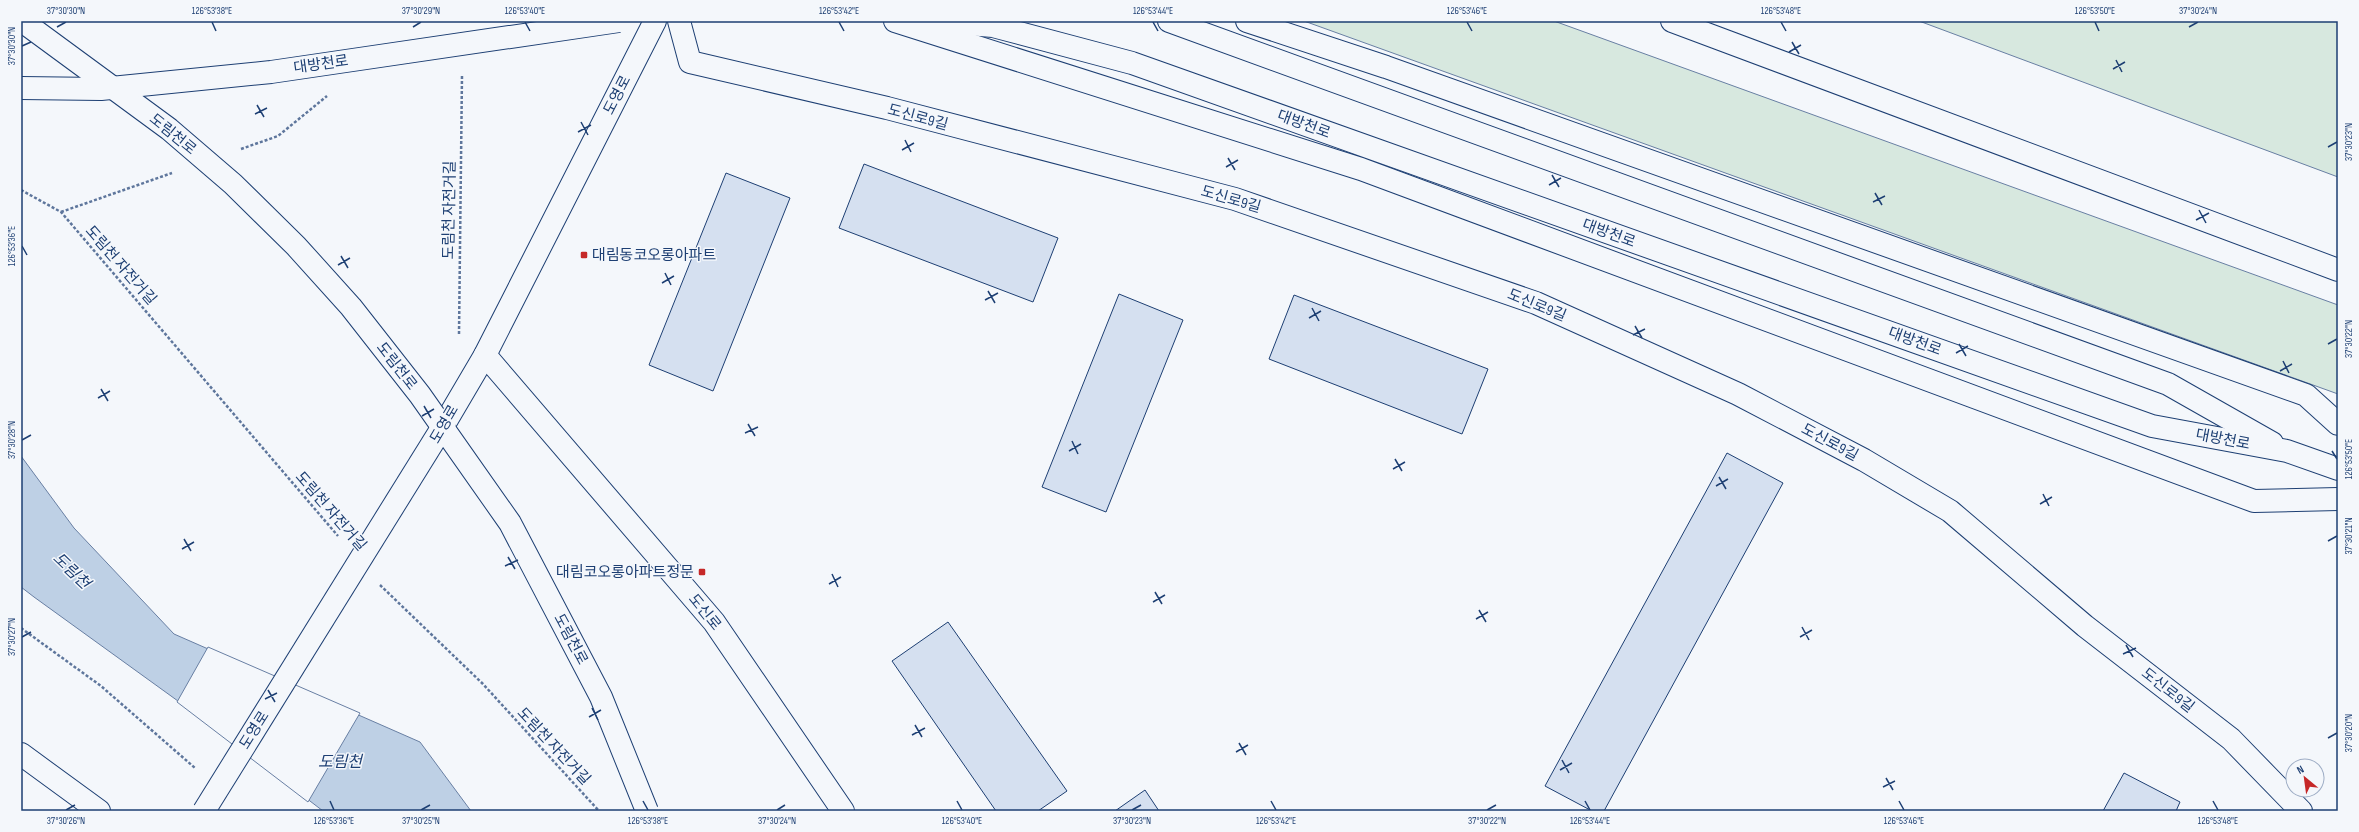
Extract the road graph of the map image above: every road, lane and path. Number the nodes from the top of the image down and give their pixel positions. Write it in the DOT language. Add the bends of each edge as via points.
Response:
graph roads {
  1 [pos="22,21"];
  2 [pos="619,21"];
  3 [pos="655,21"];
  4 [pos="679,21"];
  5 [pos="895,21"];
  6 [pos="931,21"];
  7 [pos="1169,21"];
  8 [pos="1247,21"];
  9 [pos="1672,21"];
  10 [pos="462,68"];
  11 [pos="21,88"];
  12 [pos="331,93"];
  13 [pos="240,149"];
  14 [pos="173,173"];
  15 [pos="21,190"];
  16 [pos="61,212"];
  17 [pos="2338,270"];
  18 [pos="459,336"];
  19 [pos="484,355"];
  20 [pos="2338,424"];
  21 [pos="2287,451"];
  22 [pos="2338,469"];
  23 [pos="2338,499"];
  24 [pos="343,542"];
  25 [pos="379,584"];
  26 [pos="21,628"];
  27 [pos="21,754"];
  28 [pos="196,769"];
  29 [pos="99,811"];
  30 [pos="204,811"];
  31 [pos="600,811"];
  32 [pos="647,811"];
  33 [pos="843,811"];
  34 [pos="2301,811"];
  1 -- 32 [label="main road, 도림천로, bridge" via="169,129 233,184 296,246 356,313 420,395 510,523 601,697"];
  2 -- 11 [label="main road, 대방천로, bridge" via="271,72 101,89"];
  3 -- 19 [label="main road, 도영로"];
  4 -- 34 [label="main road, 도신로9길" via="690,62 887,108 1235,199 1536,303 1738,394 1864,460 1950,511 2085,626 2231,739"];
  5 -- 23 [label="main road" via="1362,169 2254,501"];
  6 -- 21 [label="main road, 대방천로" via="993,26 1132,63 2152,426"];
  7 -- 21 [label="main road, 대방천로" via="2168,384"];
  8 -- 20 [label="main road" via="1394,70 2306,395"];
  9 -- 17 [label="main road"];
  10 -- 18 [label="path, 도림천 자전거길"];
  12 -- 13 [label="path" via="278,136"];
  14 -- 16 [label="path, 도림천 자전거길"];
  15 -- 16 [label="path, 도림천 자전거길"];
  16 -- 24 [label="path, 도림천 자전거길"];
  19 -- 30 [label="main road, 도영로, bridge" via="445,423"];
  19 -- 33 [label="main road, 도신로" via="714,622"];
  21 -- 22 [label="main road, 대방천로"];
  25 -- 31 [label="path, 도림천 자전거길" via="483,684"];
  26 -- 28 [label="path" via="101,686"];
  27 -- 29 [label="main road"];
}
